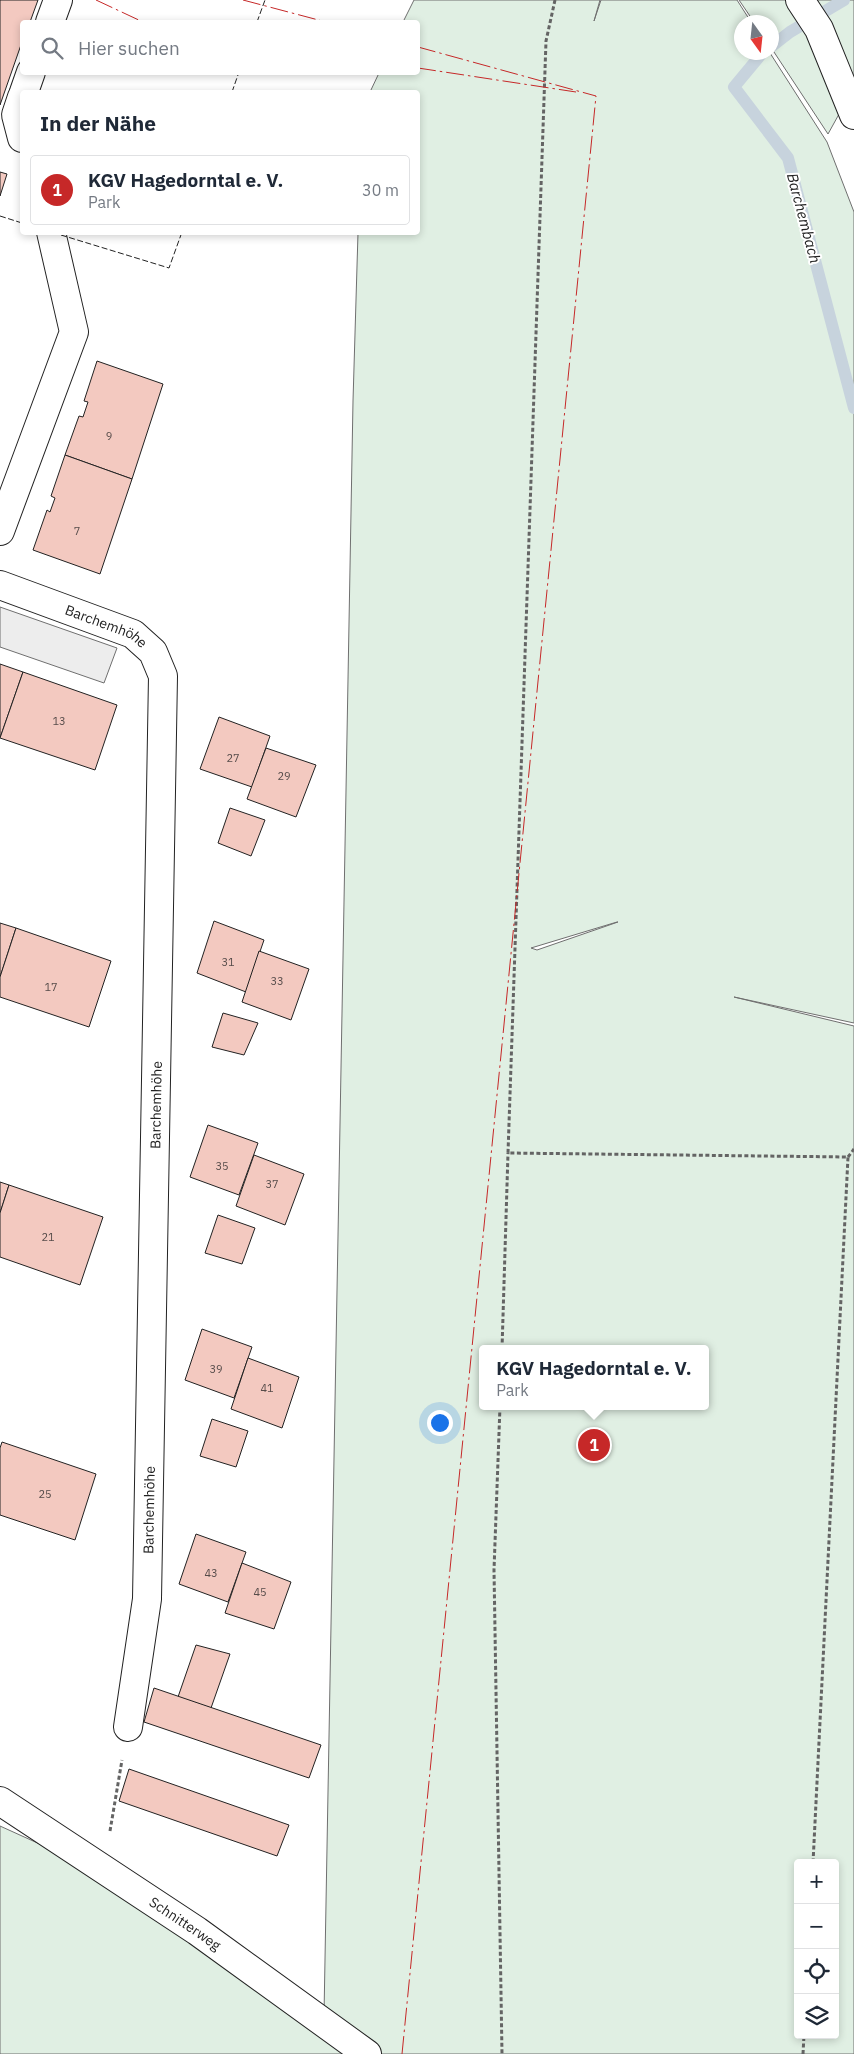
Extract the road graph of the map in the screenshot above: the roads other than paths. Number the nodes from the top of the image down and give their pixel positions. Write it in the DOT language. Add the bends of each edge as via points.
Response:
graph roads {
  1 [pos="58,0"];
  2 [pos="800,0"];
  3 [pos="51,20"];
  4 [pos="30,75"];
  5 [pos="25,90"];
  6 [pos="20,102"];
  7 [pos="854,115"];
  8 [pos="20,130"];
  9 [pos="52,235"];
  10 [pos="0,531"];
  11 [pos="0,585"];
  12 [pos="128,1727"];
  13 [pos="0,1802"];
  14 [pos="367,2054"];
  1 -- 3 [label="street"];
  2 -- 7 [label="street" via="819,29"];
  4 -- 5 [label="street"];
  6 -- 8 [label="street" via="16,115"];
  9 -- 10 [label="street" via="74,332"];
  11 -- 12 [label="street, Barchemhöhe" via="133,634 153,652 163,676 147,1599"];
  13 -- 14 [label="street, Schnitterweg" via="197,1931"];
}
